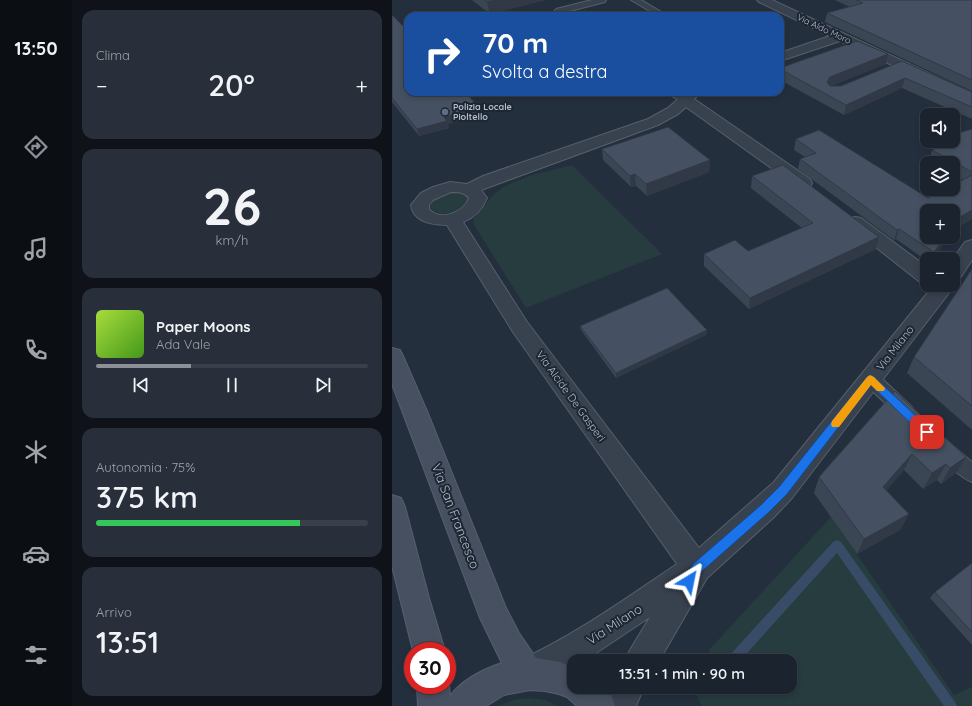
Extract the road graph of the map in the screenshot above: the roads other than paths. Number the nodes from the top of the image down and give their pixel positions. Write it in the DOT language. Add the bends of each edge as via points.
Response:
graph roads {
  1 [pos="602,0"];
  2 [pos="635,0"];
  3 [pos="762,0"];
  4 [pos="788,0"];
  5 [pos="774,6"];
  6 [pos="558,12"];
  7 [pos="657,12"];
  8 [pos="840,37"];
  9 [pos="784,56"];
  10 [pos="900,65"];
  11 [pos="886,71"];
  12 [pos="690,96"];
  13 [pos="972,98"];
  14 [pos="469,189"];
  15 [pos="819,195"];
  16 [pos="844,214"];
  17 [pos="452,218"];
  18 [pos="972,246"];
  19 [pos="960,260"];
  20 [pos="920,267"];
  21 [pos="934,292"];
  22 [pos="392,356"];
  23 [pos="870,379"];
  24 [pos="916,421"];
  25 [pos="932,437"];
  26 [pos="972,474"];
  27 [pos="392,507"];
  28 [pos="697,568"];
  29 [pos="426,642"];
  30 [pos="645,654"];
  31 [pos="527,673"];
  32 [pos="567,681"];
  33 [pos="433,694"];
  34 [pos="588,694"];
  35 [pos="625,694"];
  36 [pos="434,706"];
  37 [pos="462,706"];
  38 [pos="599,706"];
  39 [pos="620,706"];
  1 -- 6 [label="lane"];
  2 -- 7 [label="lane"];
  3 -- 5 [label="street, Via Aldo Moro"];
  4 -- 5 [label="street"];
  5 -- 8 [label="street, Via Aldo Moro"];
  8 -- 9 [label="street"];
  8 -- 10 [label="street, Via Aldo Moro"];
  10 -- 11 [label="street"];
  10 -- 13 [label="street, Via Aldo Moro"];
  12 -- 14 [label="street" via="673,111 648,124"];
  12 -- 15 [label="street"];
  14 -- 17 [label="street" via="477,196 478,201 466,213"];
  14 -- 17 [label="street" via="444,188 427,196 422,202 422,211 427,216 439,220"];
  16 -- 20 [label="street"];
  17 -- 28 [label="street, Via Alcide De Gasperi" via="520,327"];
  18 -- 19 [label="street, Via Milano"];
  21 -- 23 [label="street, Via Milano"];
  22 -- 31 [label="street, Via San Francesco" via="418,416 495,618"];
  23 -- 24 [label="lane"];
  23 -- 28 [label="street, Via Milano" via="778,495"];
  25 -- 26 [label="lane"];
  27 -- 29 [label="street"];
  28 -- 30 [label="street, Via Milano"];
  28 -- 31 [label="street, Via Milano" via="601,633 554,661"];
  31 -- 32 [label="street" via="542,673"];
  31 -- 37 [label="street" via="491,684"];
  33 -- 36 [label="street"];
  34 -- 38 [label="street"];
  35 -- 39 [label="street"];
}
